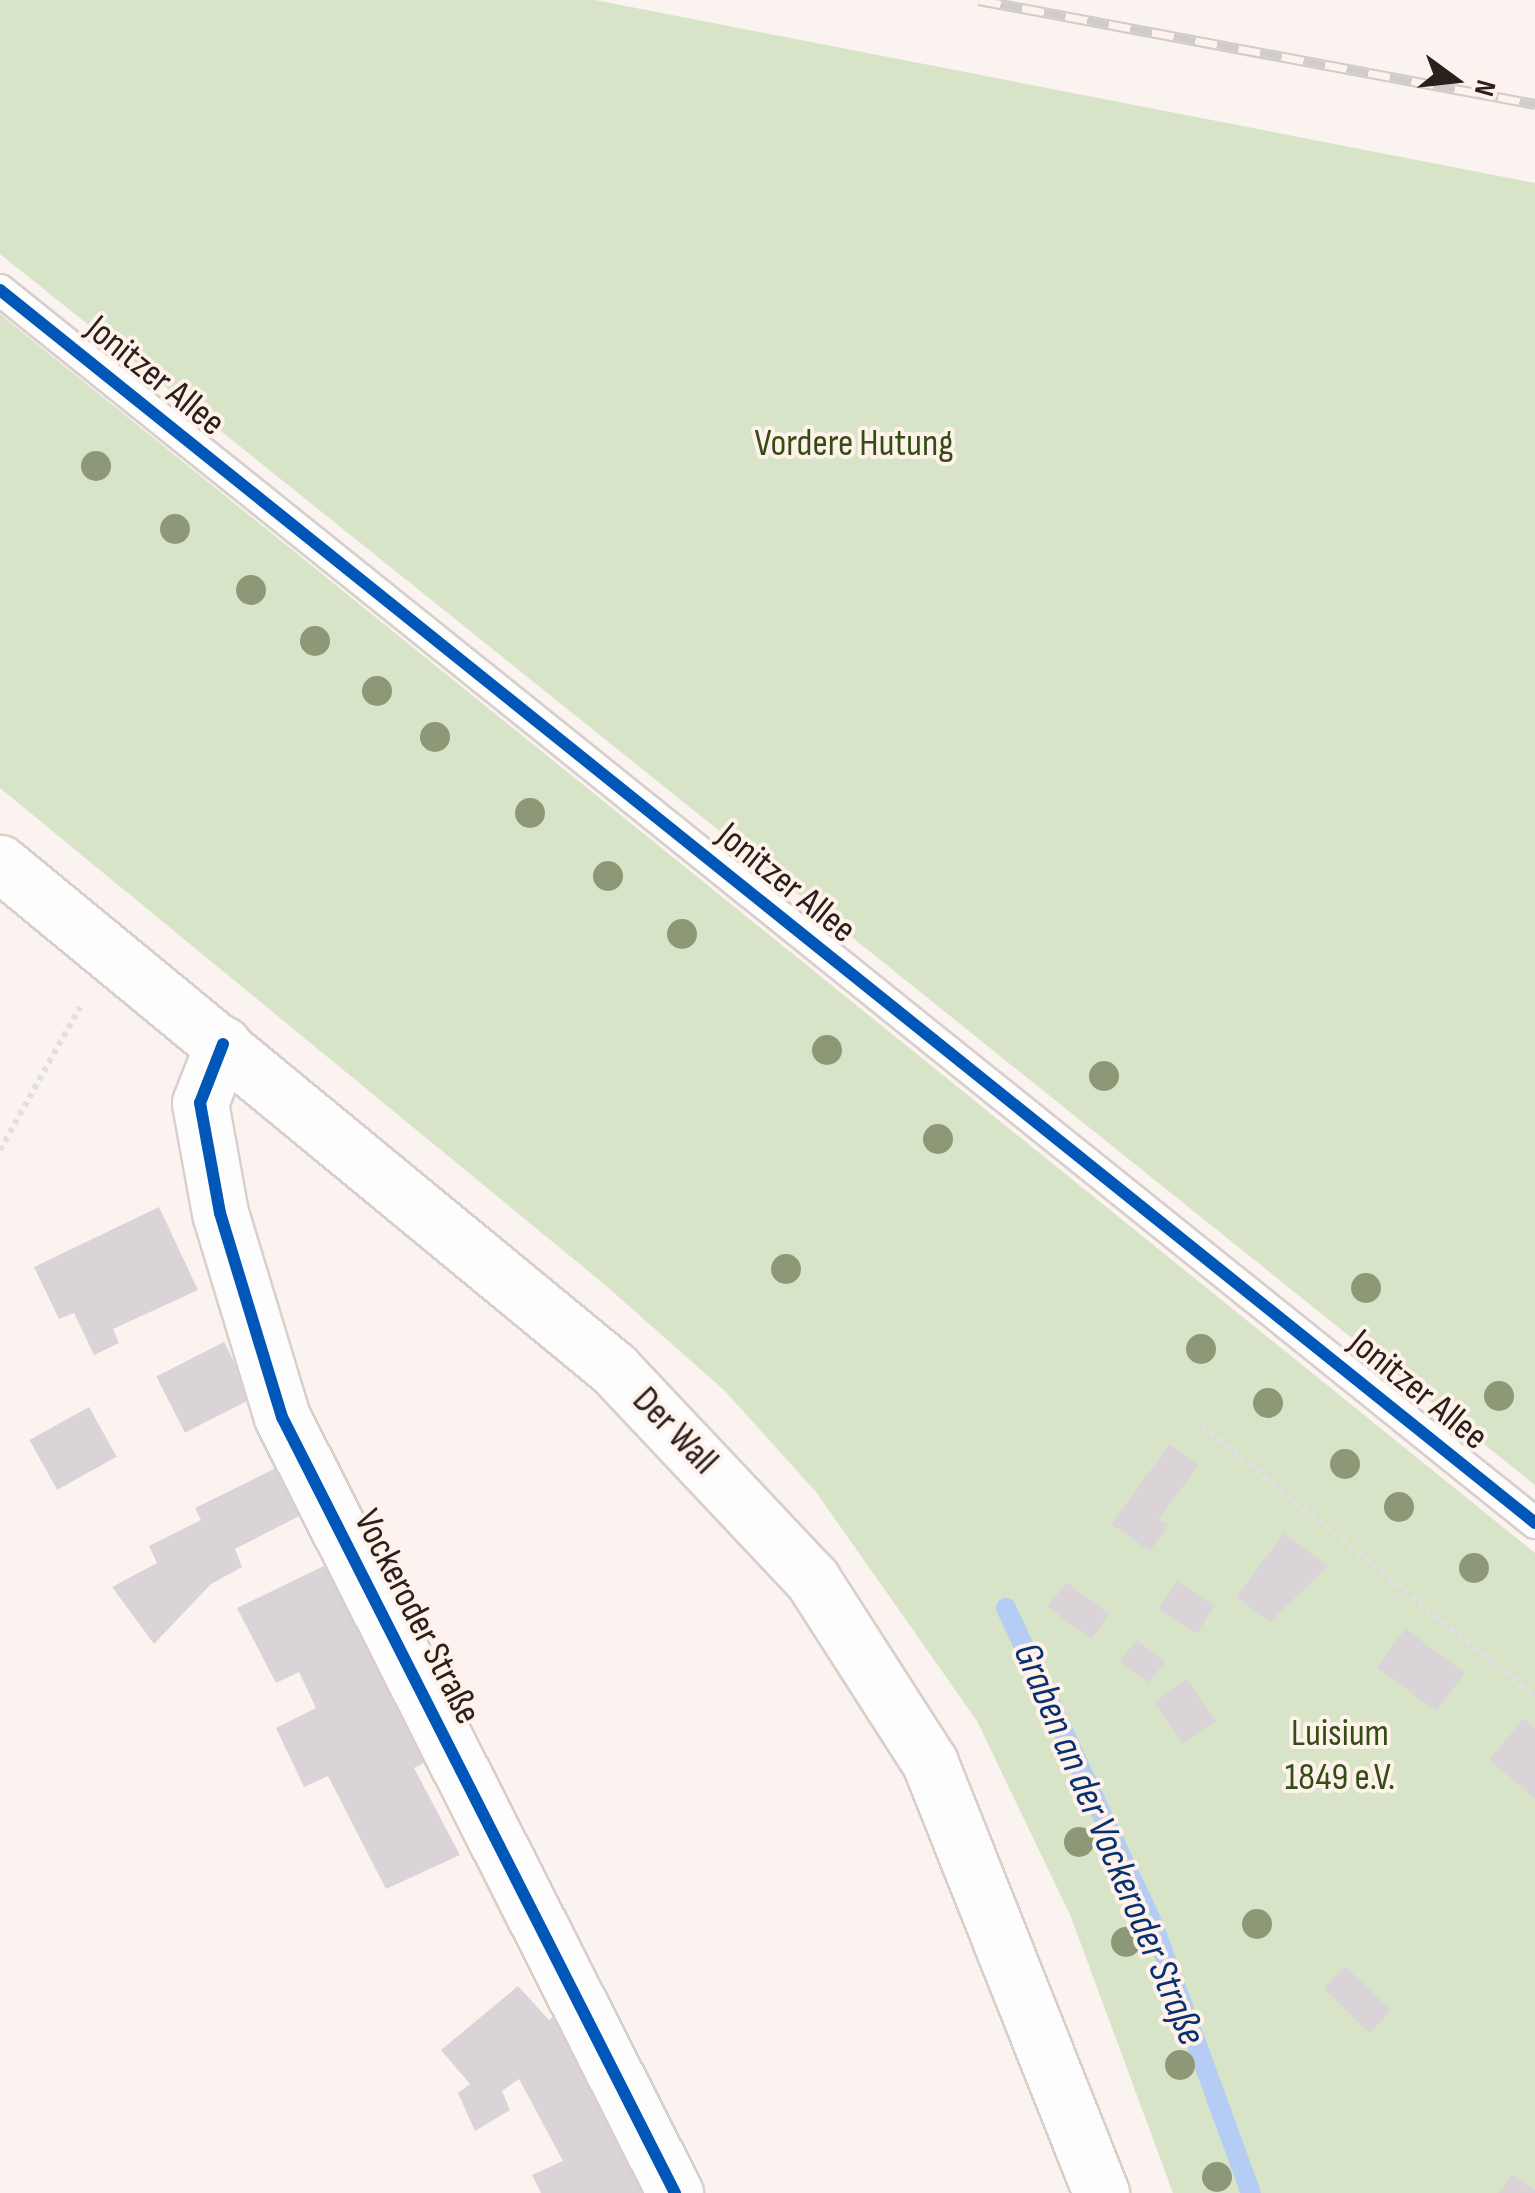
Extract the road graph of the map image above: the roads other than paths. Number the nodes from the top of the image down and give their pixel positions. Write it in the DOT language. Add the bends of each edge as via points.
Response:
graph roads {
  1 [pos="0,290"];
  2 [pos="0,862"];
  3 [pos="223,1044"];
  4 [pos="1535,1523"];
  5 [pos="674,2193"];
  6 [pos="1101,2193"];
  1 -- 4 [label="lane, Jonitzer Allee"];
  2 -- 3 [label="main road, Der Wall"];
  3 -- 5 [label="main road, Vockeroder Straße" via="200,1103 220,1213 282,1417"];
  3 -- 6 [label="main road, Der Wall" via="614,1369 812,1579 930,1764"];
}
